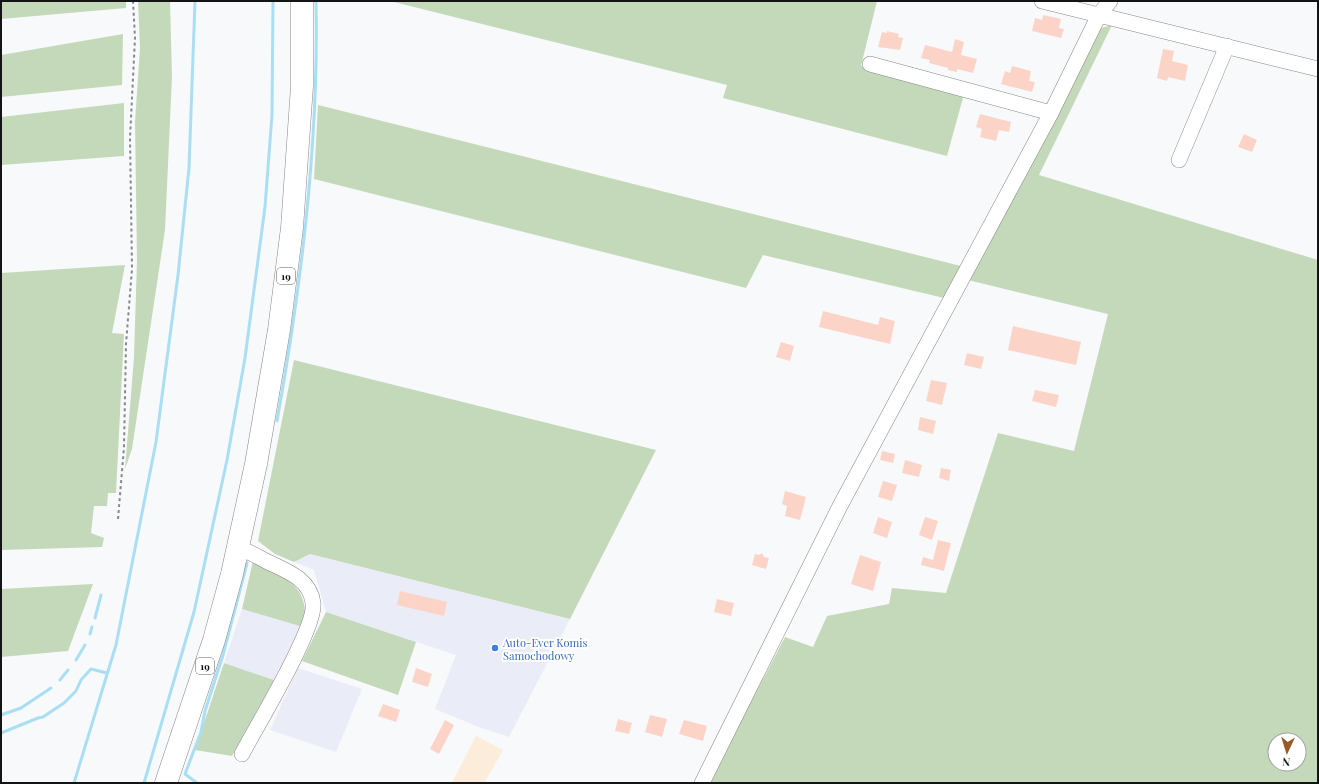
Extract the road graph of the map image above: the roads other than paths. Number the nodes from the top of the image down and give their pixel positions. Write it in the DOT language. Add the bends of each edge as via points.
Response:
graph roads {
  1 [pos="302,1"];
  2 [pos="1042,1"];
  3 [pos="1110,1"];
  4 [pos="1099,15"];
  5 [pos="1227,46"];
  6 [pos="870,64"];
  7 [pos="1318,69"];
  8 [pos="1051,113"];
  9 [pos="1179,160"];
  10 [pos="238,548"];
  11 [pos="242,754"];
  12 [pos="166,783"];
  13 [pos="702,783"];
  1 -- 10 [label="highway, 19" via="302,86 292,228 279,330 256,464"];
  2 -- 4 [label="street"];
  3 -- 4 [label="street"];
  4 -- 5 [label="street"];
  4 -- 8 [label="street"];
  5 -- 7 [label="street"];
  5 -- 9 [label="street"];
  6 -- 8 [label="street"];
  8 -- 13 [label="street" via="840,506"];
  10 -- 11 [label="street" via="294,574 304,583 313,602 313,612 304,639"];
  10 -- 12 [label="highway, 19" via="214,640"];
}
